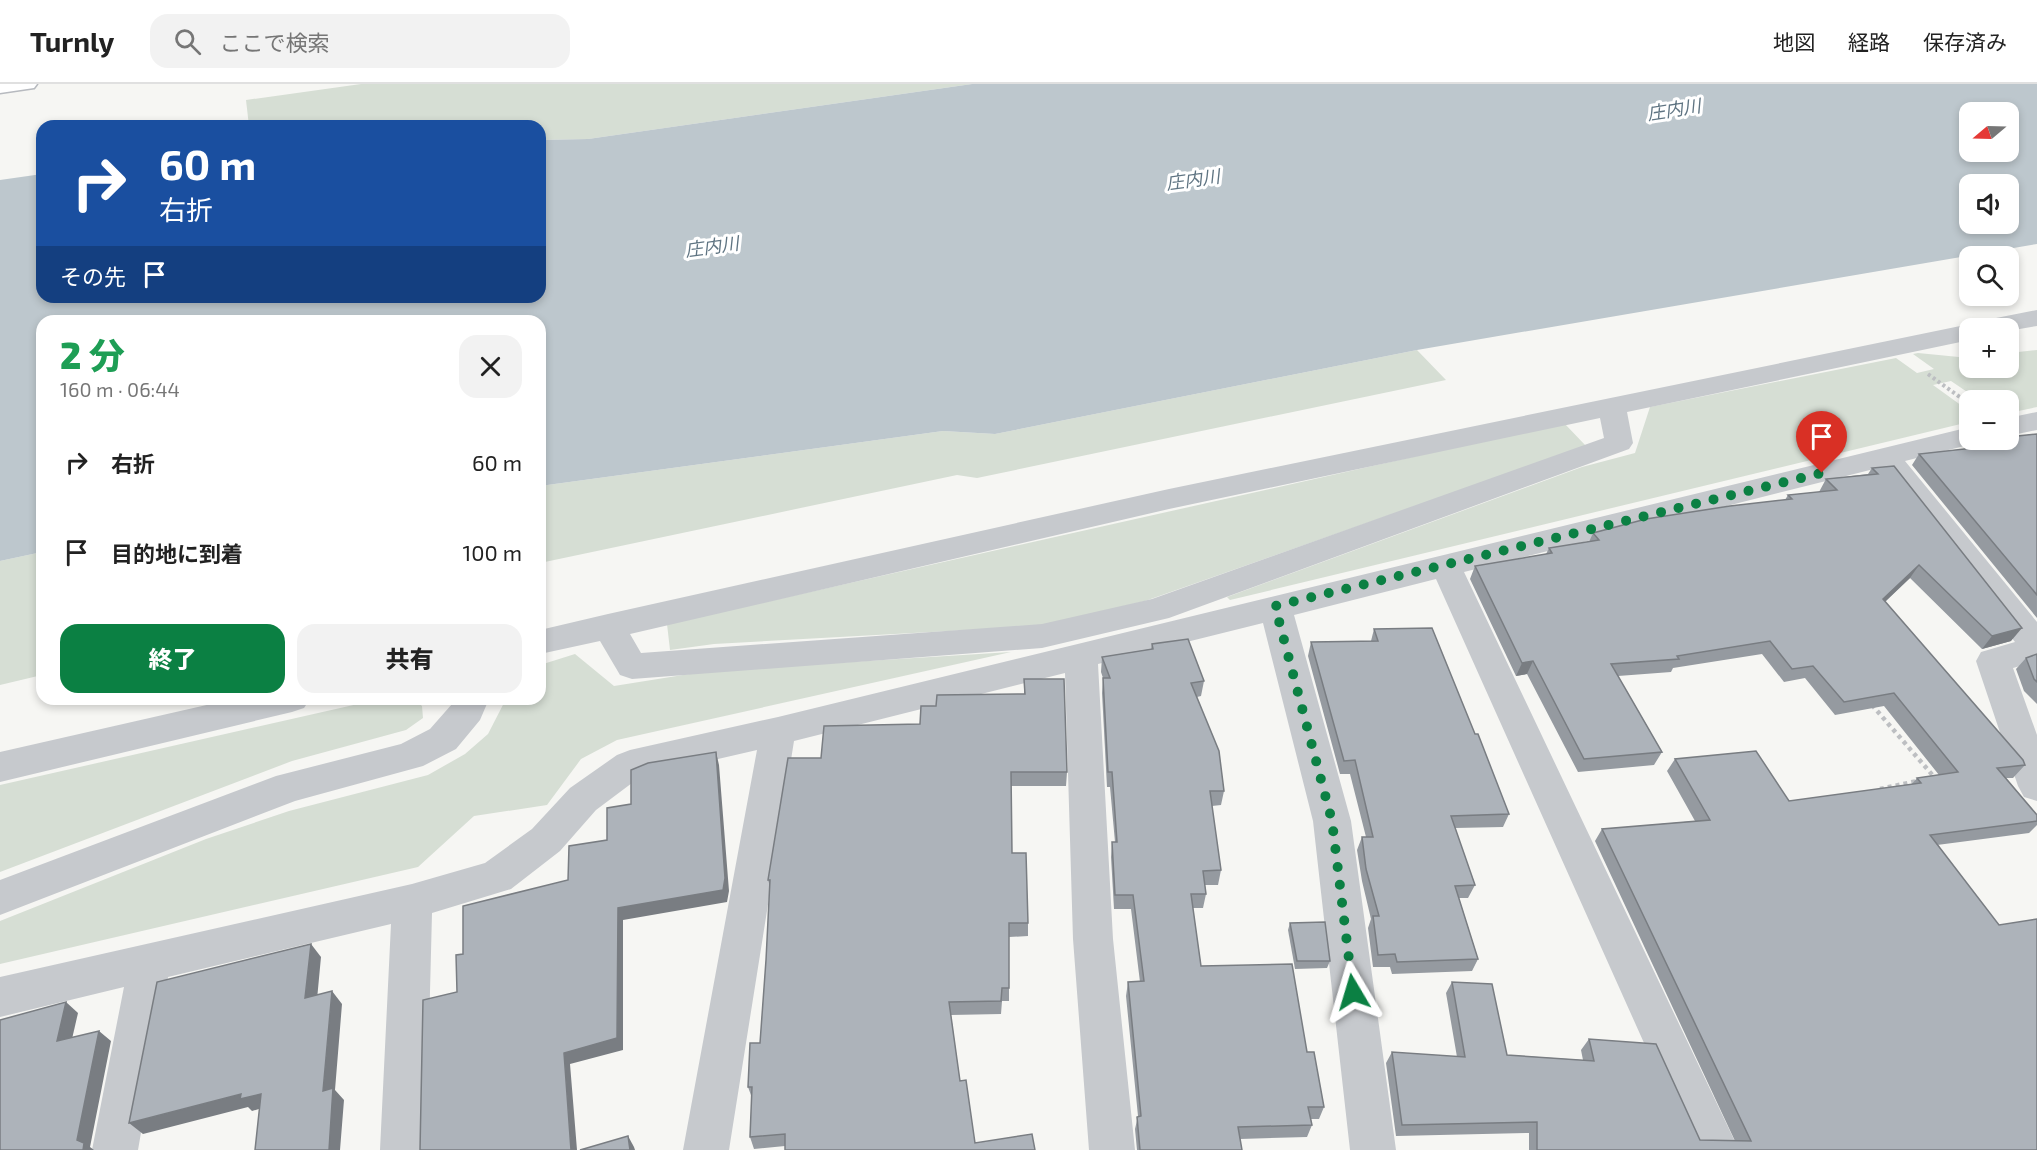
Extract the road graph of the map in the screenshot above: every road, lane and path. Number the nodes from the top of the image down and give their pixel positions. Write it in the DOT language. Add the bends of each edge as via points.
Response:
graph roads {
  1 [pos="27,84"];
  2 [pos="0,87"];
  3 [pos="2037,318"];
  4 [pos="2019,322"];
  5 [pos="1959,337"];
  6 [pos="2037,339"];
  7 [pos="2019,340"];
  8 [pos="1924,371"];
  9 [pos="1959,396"];
  10 [pos="1612,405"];
  11 [pos="2037,421"];
  12 [pos="2019,425"];
  13 [pos="1959,439"];
  14 [pos="1884,458"];
  15 [pos="1444,565"];
  16 [pos="1275,606"];
  17 [pos="1165,621"];
  18 [pos="608,626"];
  19 [pos="546,641"];
  20 [pos="2037,648"];
  21 [pos="1081,655"];
  22 [pos="1865,697"];
  23 [pos="266,705"];
  24 [pos="469,705"];
  25 [pos="1892,713"];
  26 [pos="1881,715"];
  27 [pos="778,731"];
  28 [pos="0,767"];
  29 [pos="2037,786"];
  30 [pos="1876,790"];
  31 [pos="0,898"];
  32 [pos="412,902"];
  33 [pos="150,962"];
  34 [pos="0,997"];
  35 [pos="116,1150"];
  36 [pos="403,1150"];
  37 [pos="706,1150"];
  38 [pos="1112,1150"];
  39 [pos="1373,1150"];
  40 [pos="1716,1150"];
  1 -- 2 [label="main road"];
  3 -- 4 [label="street"];
  5 -- 10 [label="street"];
  6 -- 7 [label="street"];
  8 -- 9 [label="path"];
  10 -- 17 [label="street" via="1619,443"];
  10 -- 18 [label="street" via="1169,499"];
  11 -- 12 [label="street"];
  13 -- 14 [label="street"];
  14 -- 15 [label="street"];
  14 -- 20 [label="street" via="1902,475"];
  15 -- 16 [label="street"];
  15 -- 40 [label="street"];
  16 -- 17 [label="street"];
  16 -- 39 [label="street" via="1332,821"];
  17 -- 18 [label="street" via="1042,636 632,666"];
  17 -- 21 [label="street"];
  18 -- 19 [label="street"];
  20 -- 29 [label="street" via="1993,661"];
  21 -- 27 [label="street"];
  21 -- 38 [label="street" via="1093,939"];
  22 -- 26 [label="path"];
  23 -- 28 [label="street"];
  24 -- 31 [label="street" via="443,739 410,756 289,787"];
  25 -- 26 [label="path"];
  26 -- 30 [label="path" via="1935,778"];
  27 -- 32 [label="street" via="630,765 583,799 546,840 497,877"];
  27 -- 37 [label="street"];
  32 -- 33 [label="street"];
  32 -- 36 [label="street"];
  33 -- 34 [label="street"];
  33 -- 35 [label="street"];
}
